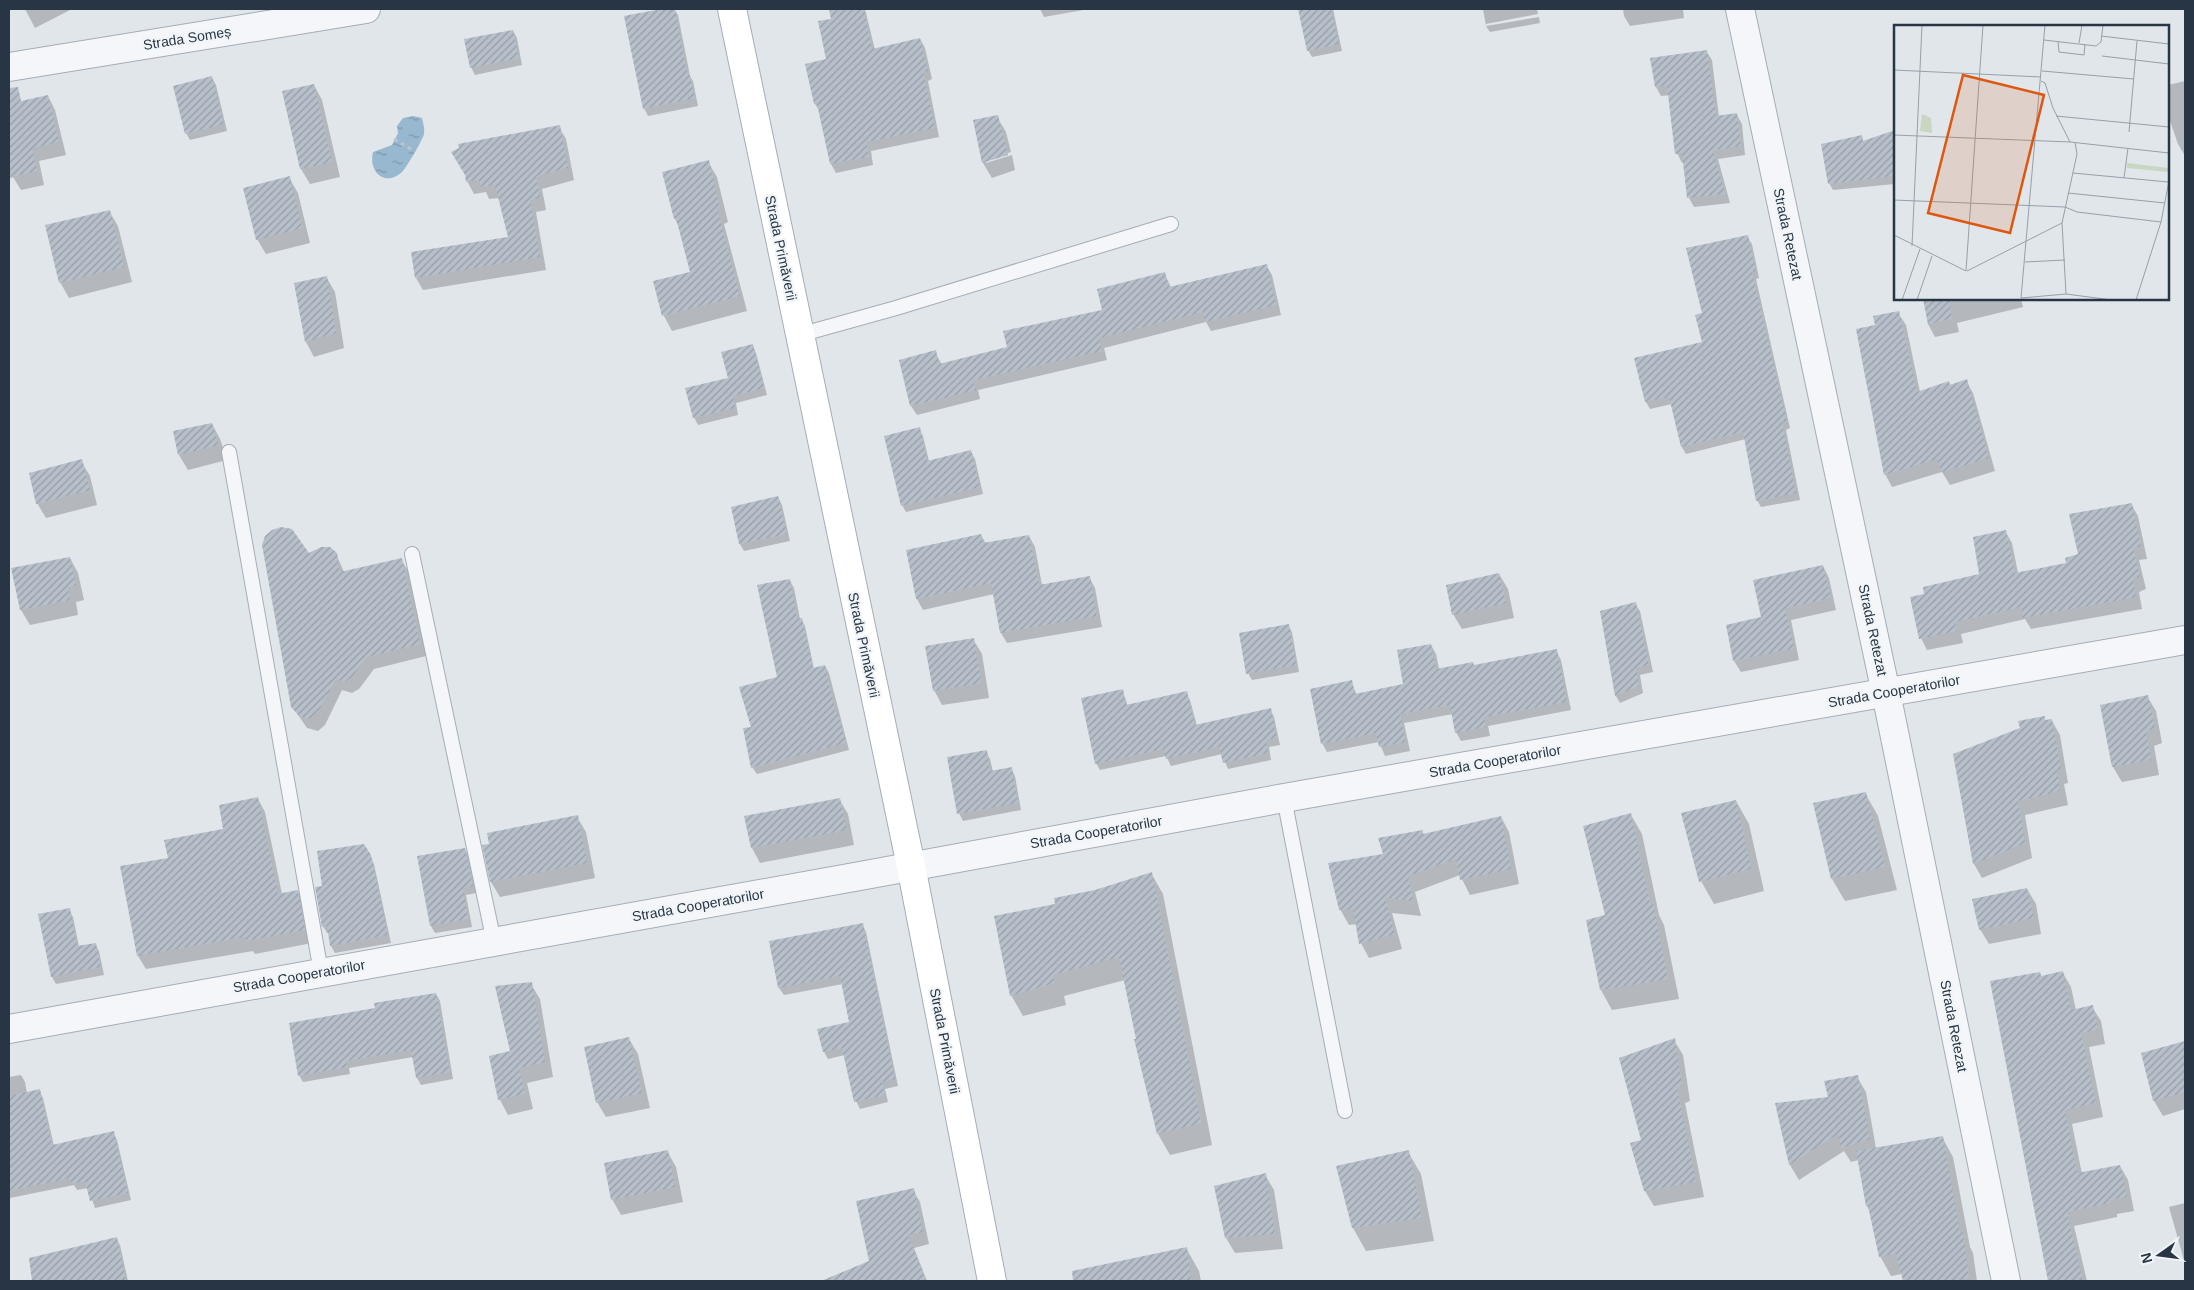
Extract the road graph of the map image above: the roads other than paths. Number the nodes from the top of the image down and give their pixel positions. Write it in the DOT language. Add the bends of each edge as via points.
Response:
graph roads {
  1 [pos="366,9"];
  2 [pos="732,9"];
  3 [pos="1740,9"];
  4 [pos="9,67"];
  5 [pos="1171,224"];
  6 [pos="799,335"];
  7 [pos="229,452"];
  8 [pos="412,554"];
  9 [pos="2185,640"];
  10 [pos="1886,693"];
  11 [pos="1284,798"];
  12 [pos="911,866"];
  13 [pos="494,942"];
  14 [pos="321,972"];
  15 [pos="9,1029"];
  16 [pos="1345,1111"];
  17 [pos="992,1281"];
  18 [pos="2006,1281"];
  1 -- 4 [label="street, Strada Someș"];
  2 -- 6 [label="street, Strada Primăverii"];
  3 -- 10 [label="street, Strada Retezat"];
  5 -- 6 [label="lane"];
  6 -- 12 [label="street, Strada Primăverii"];
  7 -- 14 [label="lane"];
  8 -- 13 [label="lane"];
  9 -- 10 [label="street, Strada Cooperatorilor"];
  10 -- 11 [label="street, Strada Cooperatorilor"];
  10 -- 18 [label="street, Strada Retezat"];
  11 -- 12 [label="street, Strada Cooperatorilor"];
  11 -- 16 [label="lane"];
  12 -- 13 [label="street, Strada Cooperatorilor"];
  12 -- 17 [label="street, Strada Primăverii"];
  13 -- 14 [label="street, Strada Cooperatorilor"];
  14 -- 15 [label="street, Strada Cooperatorilor"];
}
